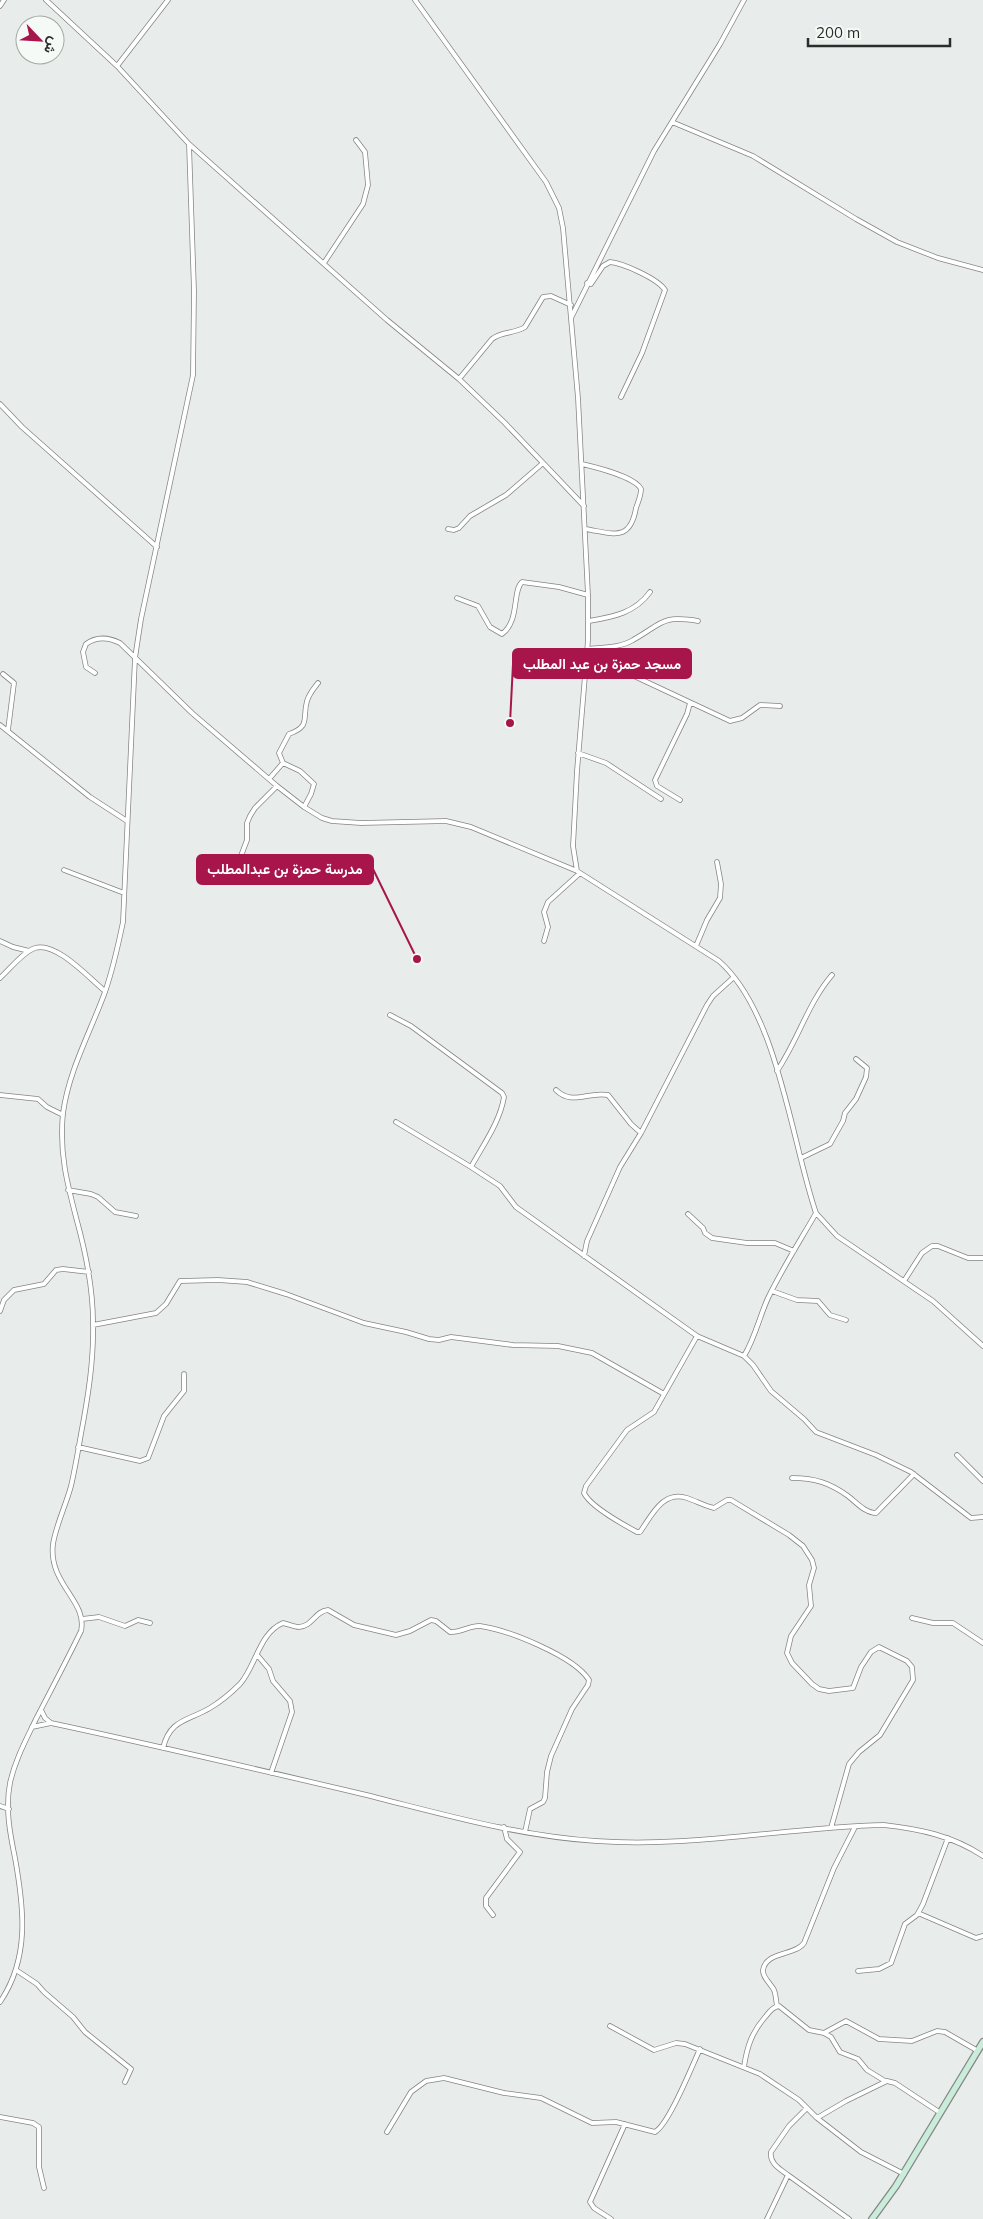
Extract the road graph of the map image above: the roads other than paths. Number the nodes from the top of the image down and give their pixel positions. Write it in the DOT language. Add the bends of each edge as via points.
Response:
graph roads {
  1 [pos="4,0"];
  2 [pos="46,0"];
  3 [pos="168,0"];
  4 [pos="415,0"];
  5 [pos="744,0"];
  6 [pos="0,6"];
  7 [pos="116,66"];
  8 [pos="672,122"];
  9 [pos="356,140"];
  10 [pos="189,144"];
  11 [pos="324,263"];
  12 [pos="983,270"];
  13 [pos="587,283"];
  14 [pos="571,305"];
  15 [pos="572,317"];
  16 [pos="459,379"];
  17 [pos="622,397"];
  18 [pos="0,404"];
  19 [pos="543,463"];
  20 [pos="582,464"];
  21 [pos="584,506"];
  22 [pos="448,529"];
  23 [pos="585,529"];
  24 [pos="157,547"];
  25 [pos="650,592"];
  26 [pos="588,595"];
  27 [pos="457,598"];
  28 [pos="589,621"];
  29 [pos="698,621"];
  30 [pos="587,651"];
  31 [pos="135,658"];
  32 [pos="95,673"];
  33 [pos="3,674"];
  34 [pos="318,683"];
  35 [pos="690,703"];
  36 [pos="780,706"];
  37 [pos="0,725"];
  38 [pos="8,730"];
  39 [pos="578,753"];
  40 [pos="283,764"];
  41 [pos="269,779"];
  42 [pos="277,786"];
  43 [pos="661,798"];
  44 [pos="680,800"];
  45 [pos="304,807"];
  46 [pos="127,821"];
  47 [pos="717,862"];
  48 [pos="236,869"];
  49 [pos="64,870"];
  50 [pos="578,872"];
  51 [pos="124,893"];
  52 [pos="0,940"];
  53 [pos="544,941"];
  54 [pos="696,946"];
  55 [pos="29,951"];
  56 [pos="832,975"];
  57 [pos="734,977"];
  58 [pos="0,978"];
  59 [pos="105,991"];
  60 [pos="390,1015"];
  61 [pos="856,1059"];
  62 [pos="777,1071"];
  63 [pos="556,1090"];
  64 [pos="0,1095"];
  65 [pos="63,1114"];
  66 [pos="396,1122"];
  67 [pos="641,1133"];
  68 [pos="801,1158"];
  69 [pos="471,1167"];
  70 [pos="68,1190"];
  71 [pos="816,1213"];
  72 [pos="688,1214"];
  73 [pos="136,1216"];
  74 [pos="794,1251"];
  75 [pos="584,1256"];
  76 [pos="983,1258"];
  77 [pos="88,1272"];
  78 [pos="904,1281"];
  79 [pos="772,1290"];
  80 [pos="0,1311"];
  81 [pos="846,1320"];
  82 [pos="93,1325"];
  83 [pos="697,1336"];
  84 [pos="983,1346"];
  85 [pos="744,1356"];
  86 [pos="184,1374"];
  87 [pos="664,1394"];
  88 [pos="78,1446"];
  89 [pos="957,1456"];
  90 [pos="914,1474"];
  91 [pos="792,1478"];
  92 [pos="983,1481"];
  93 [pos="983,1517"];
  94 [pos="912,1618"];
  95 [pos="82,1619"];
  96 [pos="150,1623"];
  97 [pos="983,1643"];
  98 [pos="258,1656"];
  99 [pos="41,1710"];
  100 [pos="51,1723"];
  101 [pos="32,1727"];
  102 [pos="163,1748"];
  103 [pos="272,1773"];
  104 [pos="0,1806"];
  105 [pos="9,1809"];
  106 [pos="855,1826"];
  107 [pos="504,1828"];
  108 [pos="831,1828"];
  109 [pos="525,1832"];
  110 [pos="948,1838"];
  111 [pos="983,1856"];
  112 [pos="918,1913"];
  113 [pos="493,1915"];
  114 [pos="983,1936"];
  115 [pos="16,1970"];
  116 [pos="858,1971"];
  117 [pos="0,2002"];
  118 [pos="776,2006"];
  119 [pos="610,2026"];
  120 [pos="824,2033"];
  121 [pos="983,2042"];
  122 [pos="700,2049"];
  123 [pos="978,2051"];
  124 [pos="744,2067"];
  125 [pos="885,2081"];
  126 [pos="125,2082"];
  127 [pos="807,2108"];
  128 [pos="939,2112"];
  129 [pos="0,2117"];
  130 [pos="817,2118"];
  131 [pos="625,2124"];
  132 [pos="387,2132"];
  133 [pos="904,2174"];
  134 [pos="788,2175"];
  135 [pos="44,2188"];
  136 [pos="611,2219"];
  137 [pos="767,2219"];
  138 [pos="850,2219"];
  139 [pos="872,2219"];
  1 -- 6 [label="street"];
  2 -- 7 [label="street"];
  3 -- 7 [label="street"];
  4 -- 14 [label="street" via="546,182 559,208"];
  5 -- 8 [label="street"];
  7 -- 10 [label="street"];
  8 -- 12 [label="street" via="753,156 897,242 938,258"];
  8 -- 13 [label="street" via="650,158"];
  9 -- 11 [label="street" via="365,152 368,185 363,204"];
  10 -- 11 [label="street"];
  10 -- 24 [label="street" via="193,375"];
  11 -- 16 [label="street"];
  13 -- 15 [label="street"];
  13 -- 17 [label="street" via="591,284 603,266 610,262 634,271 665,290"];
  14 -- 15 [label="street"];
  14 -- 16 [label="street" via="551,296 543,297 525,328 498,334"];
  15 -- 20 [label="street"];
  16 -- 19 [label="street"];
  18 -- 24 [label="street"];
  19 -- 21 [label="street"];
  19 -- 22 [label="street" via="506,495 470,516 459,528"];
  20 -- 21 [label="street"];
  20 -- 23 [label="street" via="624,478 641,489 634,520 623,533 617,535"];
  21 -- 23 [label="street"];
  23 -- 26 [label="street"];
  24 -- 31 [label="street"];
  25 -- 28 [label="street" via="630,610"];
  26 -- 27 [label="street" via="522,582 514,613 502,634 490,627 478,606"];
  26 -- 28 [label="street"];
  28 -- 30 [label="street"];
  29 -- 30 [label="street" via="672,618 624,644"];
  30 -- 35 [label="street"];
  30 -- 39 [label="street"];
  31 -- 32 [label="street" via="114,640 92,640 83,652 86,667"];
  31 -- 41 [label="street" via="192,713"];
  31 -- 46 [label="street"];
  33 -- 38 [label="street" via="14,683"];
  34 -- 40 [label="street" via="307,703 304,724 289,734 280,749"];
  35 -- 36 [label="street" via="730,721 742,718 760,705"];
  35 -- 44 [label="street" via="655,780 656,786"];
  37 -- 38 [label="street"];
  38 -- 46 [label="street" via="90,796"];
  39 -- 43 [label="street" via="606,763"];
  39 -- 50 [label="street" via="573,846"];
  40 -- 41 [label="street"];
  40 -- 45 [label="street" via="300,771 314,784"];
  41 -- 42 [label="street"];
  42 -- 45 [label="street"];
  42 -- 48 [label="street" via="255,808 247,822 247,840"];
  45 -- 50 [label="street" via="322,818 343,823 460,823"];
  46 -- 51 [label="street"];
  47 -- 54 [label="street" via="720,898"];
  49 -- 51 [label="street"];
  50 -- 53 [label="street" via="548,902 544,912 548,927"];
  50 -- 54 [label="street"];
  51 -- 59 [label="street" via="123,922"];
  52 -- 55 [label="street"];
  54 -- 57 [label="street" via="719,961"];
  55 -- 58 [label="street"];
  55 -- 59 [label="street" via="47,948 66,958"];
  56 -- 62 [label="street" via="811,1006 792,1048"];
  57 -- 62 [label="street" via="766,1036"];
  57 -- 67 [label="street" via="707,1006"];
  59 -- 65 [label="street" via="75,1063"];
  60 -- 69 [label="street" via="411,1026 502,1093 500,1111"];
  61 -- 68 [label="street" via="867,1068 856,1099 845,1113 830,1144"];
  62 -- 68 [label="street"];
  63 -- 67 [label="street" via="562,1096 578,1099 600,1093 608,1095"];
  64 -- 65 [label="street" via="38,1099"];
  65 -- 70 [label="street" via="62,1153"];
  66 -- 69 [label="street"];
  67 -- 75 [label="street" via="620,1166 587,1241"];
  68 -- 71 [label="street"];
  69 -- 75 [label="street" via="500,1186 516,1207"];
  70 -- 73 [label="street" via="91,1194 115,1212"];
  70 -- 77 [label="street"];
  71 -- 74 [label="street"];
  71 -- 78 [label="street" via="849,1246"];
  72 -- 74 [label="street" via="712,1238 775,1243"];
  74 -- 79 [label="street"];
  75 -- 83 [label="street"];
  76 -- 78 [label="street" via="968,1258 932,1246 922,1252"];
  77 -- 80 [label="street" via="56,1270 44,1284 14,1290 4,1300"];
  77 -- 82 [label="street"];
  78 -- 84 [label="street" via="951,1316"];
  79 -- 81 [label="street" via="797,1300 818,1301 830,1315"];
  79 -- 85 [label="street"];
  82 -- 87 [label="street" via="156,1313 180,1281 246,1282 364,1323 428,1339 468,1338 513,1345 558,1346 592,1353"];
  82 -- 88 [label="street" via="92,1375"];
  83 -- 85 [label="street"];
  83 -- 87 [label="street"];
  85 -- 90 [label="street" via="771,1391 816,1432"];
  86 -- 88 [label="street" via="184,1391 164,1416 148,1458 140,1461"];
  87 -- 108 [label="street" via="650,1416 626,1430 584,1489 585,1496 637,1532 665,1501 677,1495 714,1508 728,1500 736,1502 803,1546 812,1560 811,1606 792,1636 787,1652 788,1658 812,1684 829,1691 850,1690 855,1685 860,1667 879,1647 907,1661 912,1667 913,1680 886,1726 849,1764"];
  88 -- 95 [label="street" via="71,1485 53,1542 52,1558 59,1579"];
  89 -- 92 [label="street"];
  90 -- 91 [label="street" via="876,1513 815,1478"];
  90 -- 93 [label="street" via="971,1518"];
  94 -- 97 [label="street" via="952,1623"];
  95 -- 96 [label="street" via="99,1617 125,1626 141,1620"];
  95 -- 99 [label="street" via="81,1631"];
  98 -- 102 [label="street" via="240,1683 219,1702 173,1727"];
  98 -- 103 [label="street" via="269,1669 273,1681 286,1694 292,1712"];
  98 -- 109 [label="street" via="277,1625 283,1622 298,1627 308,1625 317,1614 328,1610 354,1625 396,1635 431,1620 450,1632 478,1626 500,1630 550,1650 583,1672 589,1680 551,1756 545,1798 530,1809"];
  99 -- 100 [label="street"];
  99 -- 101 [label="street"];
  100 -- 101 [label="street"];
  100 -- 102 [label="street"];
  101 -- 105 [label="street" via="15,1764"];
  102 -- 103 [label="street"];
  103 -- 107 [label="street"];
  104 -- 105 [label="street"];
  105 -- 115 [label="street" via="8,1824 23,1910 23,1941"];
  106 -- 108 [label="street"];
  106 -- 110 [label="street" via="903,1827"];
  106 -- 118 [label="street" via="804,1942 795,1951 770,1959 765,1966 763,1973 775,1992"];
  107 -- 109 [label="street"];
  107 -- 113 [label="street" via="507,1839 520,1852 486,1898 486,1906"];
  108 -- 109 [label="street" via="663,1843 594,1842"];
  110 -- 111 [label="street"];
  110 -- 112 [label="street"];
  112 -- 114 [label="street" via="976,1938"];
  112 -- 116 [label="street" via="905,1924 889,1965"];
  115 -- 117 [label="street"];
  115 -- 126 [label="street" via="35,1982 85,2032 130,2069"];
  118 -- 120 [label="street" via="809,2030"];
  118 -- 124 [label="street" via="751,2036"];
  119 -- 122 [label="street" via="654,2050 676,2043"];
  120 -- 123 [label="street" via="846,2021 879,2039 912,2041 941,2031"];
  120 -- 125 [label="street" via="834,2040 842,2054 858,2059 867,2070"];
  121 -- 123 [label="street"];
  122 -- 124 [label="street"];
  122 -- 131 [label="street" via="660,2130 649,2132"];
  123 -- 128 [label="street"];
  124 -- 127 [label="street" via="782,2088"];
  125 -- 128 [label="street" via="895,2083"];
  125 -- 130 [label="street"];
  127 -- 130 [label="street"];
  127 -- 134 [label="street" via="789,2126 771,2154 773,2163"];
  128 -- 133 [label="street"];
  129 -- 135 [label="street" via="39,2127 39,2166"];
  130 -- 133 [label="street" via="868,2156"];
  131 -- 132 [label="street" via="592,2123 541,2098 437,2078 426,2081 411,2092"];
  131 -- 136 [label="street" via="590,2202"];
  133 -- 139 [label="street"];
  134 -- 137 [label="street"];
  134 -- 138 [label="street"];
}
